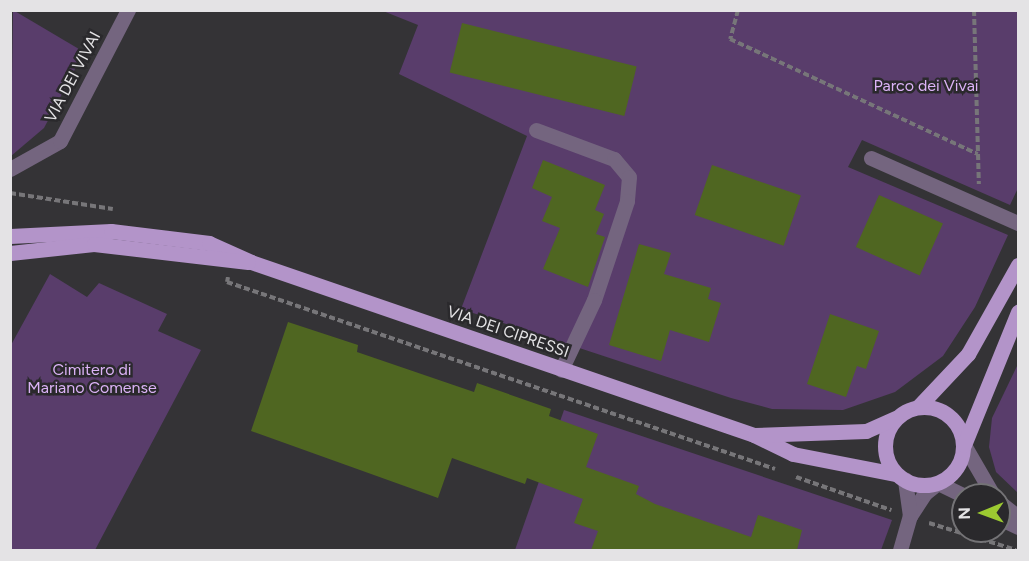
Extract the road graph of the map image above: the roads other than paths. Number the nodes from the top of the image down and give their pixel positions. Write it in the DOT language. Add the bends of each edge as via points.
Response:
graph roads {
  1 [pos="128,10"];
  2 [pos="536,130"];
  3 [pos="872,158"];
  4 [pos="10,169"];
  5 [pos="1018,223"];
  6 [pos="10,236"];
  7 [pos="10,253"];
  8 [pos="251,262"];
  9 [pos="1018,265"];
  10 [pos="1018,312"];
  11 [pos="561,370"];
  12 [pos="918,407"];
  13 [pos="896,418"];
  14 [pos="754,435"];
  15 [pos="964,445"];
  16 [pos="900,477"];
  17 [pos="938,483"];
  18 [pos="986,483"];
  19 [pos="951,489"];
  20 [pos="910,516"];
  21 [pos="900,550"];
  1 -- 4 [label="street, VIA DEI VIVAI" via="60,141"];
  2 -- 11 [label="street" via="614,159 629,177 627,201 594,300"];
  3 -- 5 [label="street"];
  6 -- 8 [label="main road, VIA DEI CIPRESSI" via="143,232 209,243"];
  7 -- 8 [label="main road, VIA DEI CIPRESSI" via="94,244"];
  8 -- 11 [label="main road, VIA DEI CIPRESSI"];
  9 -- 12 [label="main road" via="968,354"];
  10 -- 15 [label="main road"];
  11 -- 14 [label="main road, VIA DEI CIPRESSI"];
  12 -- 13 [label="main road"];
  12 -- 15 [label="main road" via="948,414 959,427"];
  13 -- 14 [label="main road, VIA DEI CIPRESSI" via="866,431"];
  13 -- 16 [label="main road" via="885,442 888,461"];
  14 -- 16 [label="main road, VIA DEI CIPRESSI" via="804,457"];
  15 -- 17 [label="main road" via="957,468"];
  15 -- 18 [label="street"];
  16 -- 17 [label="main road" via="925,486"];
  16 -- 20 [label="street"];
  17 -- 19 [label="street"];
  17 -- 20 [label="street" via="925,493"];
  20 -- 21 [label="street"];
}
